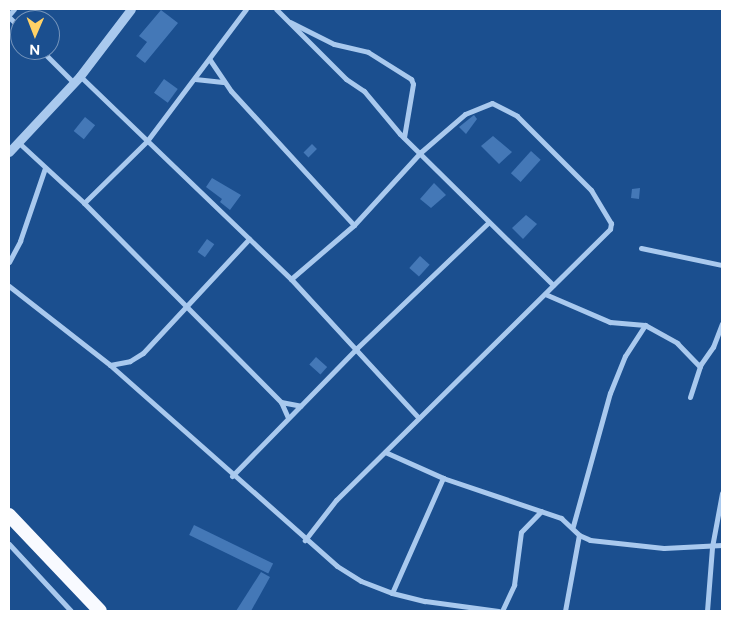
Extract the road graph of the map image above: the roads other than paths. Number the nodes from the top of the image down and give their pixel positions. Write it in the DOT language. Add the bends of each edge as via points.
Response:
graph roads {
  1 [pos="14,9"];
  2 [pos="131,9"];
  3 [pos="246,9"];
  4 [pos="276,9"];
  5 [pos="9,16"];
  6 [pos="288,21"];
  7 [pos="53,60"];
  8 [pos="210,60"];
  9 [pos="196,79"];
  10 [pos="77,80"];
  11 [pos="223,82"];
  12 [pos="404,137"];
  13 [pos="147,141"];
  14 [pos="18,142"];
  15 [pos="9,152"];
  16 [pos="421,152"];
  17 [pos="46,168"];
  18 [pos="84,203"];
  19 [pos="488,223"];
  20 [pos="354,225"];
  21 [pos="249,238"];
  22 [pos="641,248"];
  23 [pos="9,262"];
  24 [pos="722,264"];
  25 [pos="290,278"];
  26 [pos="553,285"];
  27 [pos="9,286"];
  28 [pos="545,294"];
  29 [pos="187,307"];
  30 [pos="722,324"];
  31 [pos="645,325"];
  32 [pos="357,348"];
  33 [pos="110,365"];
  34 [pos="700,367"];
  35 [pos="690,397"];
  36 [pos="281,402"];
  37 [pos="301,406"];
  38 [pos="418,417"];
  39 [pos="288,418"];
  40 [pos="385,452"];
  41 [pos="232,476"];
  42 [pos="444,478"];
  43 [pos="722,493"];
  44 [pos="541,511"];
  45 [pos="9,515"];
  46 [pos="573,526"];
  47 [pos="579,536"];
  48 [pos="305,540"];
  49 [pos="9,544"];
  50 [pos="722,545"];
  51 [pos="712,547"];
  52 [pos="392,593"];
  53 [pos="71,611"];
  54 [pos="100,611"];
  55 [pos="500,611"];
  56 [pos="565,611"];
  57 [pos="706,611"];
  1 -- 5 [label="street"];
  2 -- 10 [label="street"];
  3 -- 8 [label="street"];
  4 -- 6 [label="street"];
  6 -- 12 [label="street" via="346,79 364,90"];
  6 -- 12 [label="street" via="334,44 368,52 411,78 413,84"];
  7 -- 10 [label="street"];
  8 -- 9 [label="street"];
  8 -- 11 [label="street"];
  9 -- 11 [label="street"];
  9 -- 13 [label="street"];
  10 -- 13 [label="street"];
  10 -- 14 [label="street"];
  11 -- 20 [label="street"];
  12 -- 16 [label="street"];
  13 -- 18 [label="street"];
  13 -- 21 [label="street"];
  14 -- 15 [label="street"];
  14 -- 17 [label="street"];
  16 -- 19 [label="street"];
  16 -- 20 [label="street"];
  16 -- 26 [label="street" via="464,114 496,103 517,116 560,159 590,190 612,223 610,229"];
  17 -- 18 [label="street"];
  17 -- 23 [label="street" via="20,241"];
  18 -- 29 [label="street"];
  19 -- 26 [label="street"];
  19 -- 32 [label="street"];
  20 -- 25 [label="street"];
  21 -- 25 [label="street"];
  21 -- 29 [label="street"];
  22 -- 24 [label="street"];
  25 -- 32 [label="street"];
  26 -- 28 [label="street"];
  27 -- 33 [label="street"];
  28 -- 31 [label="street" via="610,322"];
  28 -- 38 [label="street"];
  29 -- 33 [label="street" via="143,353 130,361"];
  29 -- 36 [label="street"];
  30 -- 34 [label="street"];
  31 -- 34 [label="street" via="677,343"];
  31 -- 46 [label="street" via="624,356 610,393"];
  32 -- 37 [label="street"];
  32 -- 38 [label="street"];
  33 -- 41 [label="street"];
  34 -- 35 [label="street"];
  36 -- 37 [label="street"];
  36 -- 39 [label="street"];
  37 -- 39 [label="street"];
  38 -- 40 [label="street"];
  39 -- 41 [label="street"];
  40 -- 42 [label="street"];
  40 -- 48 [label="street" via="321,516"];
  41 -- 48 [label="street"];
  42 -- 44 [label="street"];
  42 -- 52 [label="street"];
  43 -- 51 [label="street"];
  44 -- 46 [label="street"];
  44 -- 55 [label="street" via="521,532 514,585"];
  45 -- 54 [label="highway"];
  46 -- 47 [label="street"];
  47 -- 51 [label="street" via="613,544"];
  47 -- 56 [label="street"];
  48 -- 52 [label="street" via="361,581"];
  49 -- 53 [label="street"];
  50 -- 51 [label="street"];
  51 -- 57 [label="street"];
  52 -- 55 [label="street"];
}
